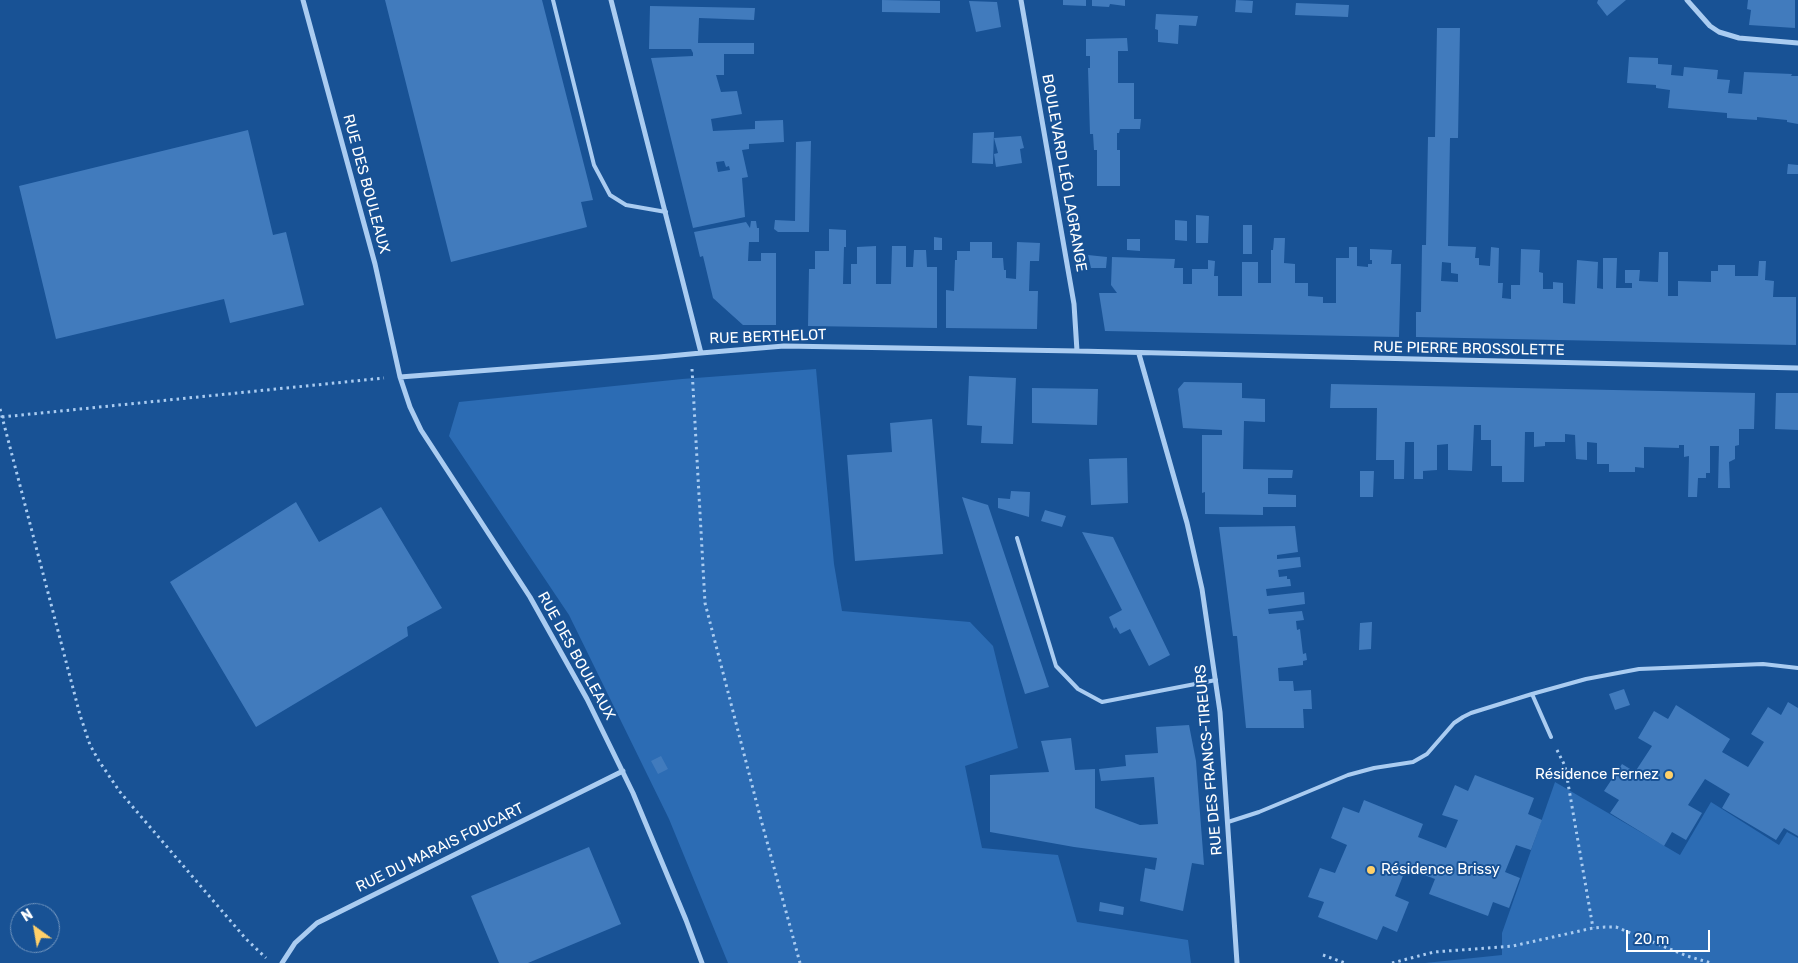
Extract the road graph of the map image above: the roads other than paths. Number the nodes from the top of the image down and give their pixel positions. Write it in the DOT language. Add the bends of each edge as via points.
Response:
graph roads {
  1 [pos="303,0"];
  2 [pos="553,0"];
  3 [pos="611,0"];
  4 [pos="1021,0"];
  5 [pos="1687,0"];
  6 [pos="1798,43"];
  7 [pos="666,212"];
  8 [pos="1077,351"];
  9 [pos="701,352"];
  10 [pos="1139,354"];
  11 [pos="1798,368"];
  12 [pos="400,376"];
  13 [pos="1017,538"];
  14 [pos="1798,668"];
  15 [pos="1216,680"];
  16 [pos="1532,694"];
  17 [pos="1551,737"];
  18 [pos="623,771"];
  19 [pos="1228,822"];
  20 [pos="282,963"];
  21 [pos="702,963"];
  22 [pos="1237,963"];
  1 -- 12 [label="street, RUE DES BOULEAUX" via="375,264"];
  2 -- 7 [label="lane" via="594,165 610,194 626,205"];
  3 -- 7 [label="street, RUE BERTHELOT"];
  4 -- 8 [label="street, BOULEVARD LÉO LAGRANGE" via="1074,304"];
  5 -- 6 [label="street" via="1719,32 1740,38"];
  7 -- 9 [label="street, RUE BERTHELOT"];
  8 -- 9 [label="street, RUE BERTHELOT" via="784,346"];
  8 -- 10 [label="street, RUE BERTHELOT"];
  9 -- 12 [label="street"];
  10 -- 11 [label="street, RUE PIERRE BROSSOLETTE"];
  10 -- 15 [label="street, RUE DES FRANCS-TIREURS" via="1189,530"];
  12 -- 18 [label="street, RUE DES BOULEAUX" via="418,424 545,622"];
  13 -- 15 [label="lane" via="1056,666 1078,689 1102,702"];
  14 -- 16 [label="lane" via="1763,664 1639,670 1586,678"];
  15 -- 19 [label="street, RUE DES FRANCS-TIREURS"];
  16 -- 17 [label="lane"];
  16 -- 19 [label="lane" via="1463,717 1427,754 1412,762 1348,775"];
  18 -- 20 [label="street, RUE DU MARAIS FOUCART" via="317,923 295,943"];
  18 -- 21 [label="street, RUE DES BOULEAUX"];
  19 -- 22 [label="street, RUE DES FRANCS-TIREURS"];
}
